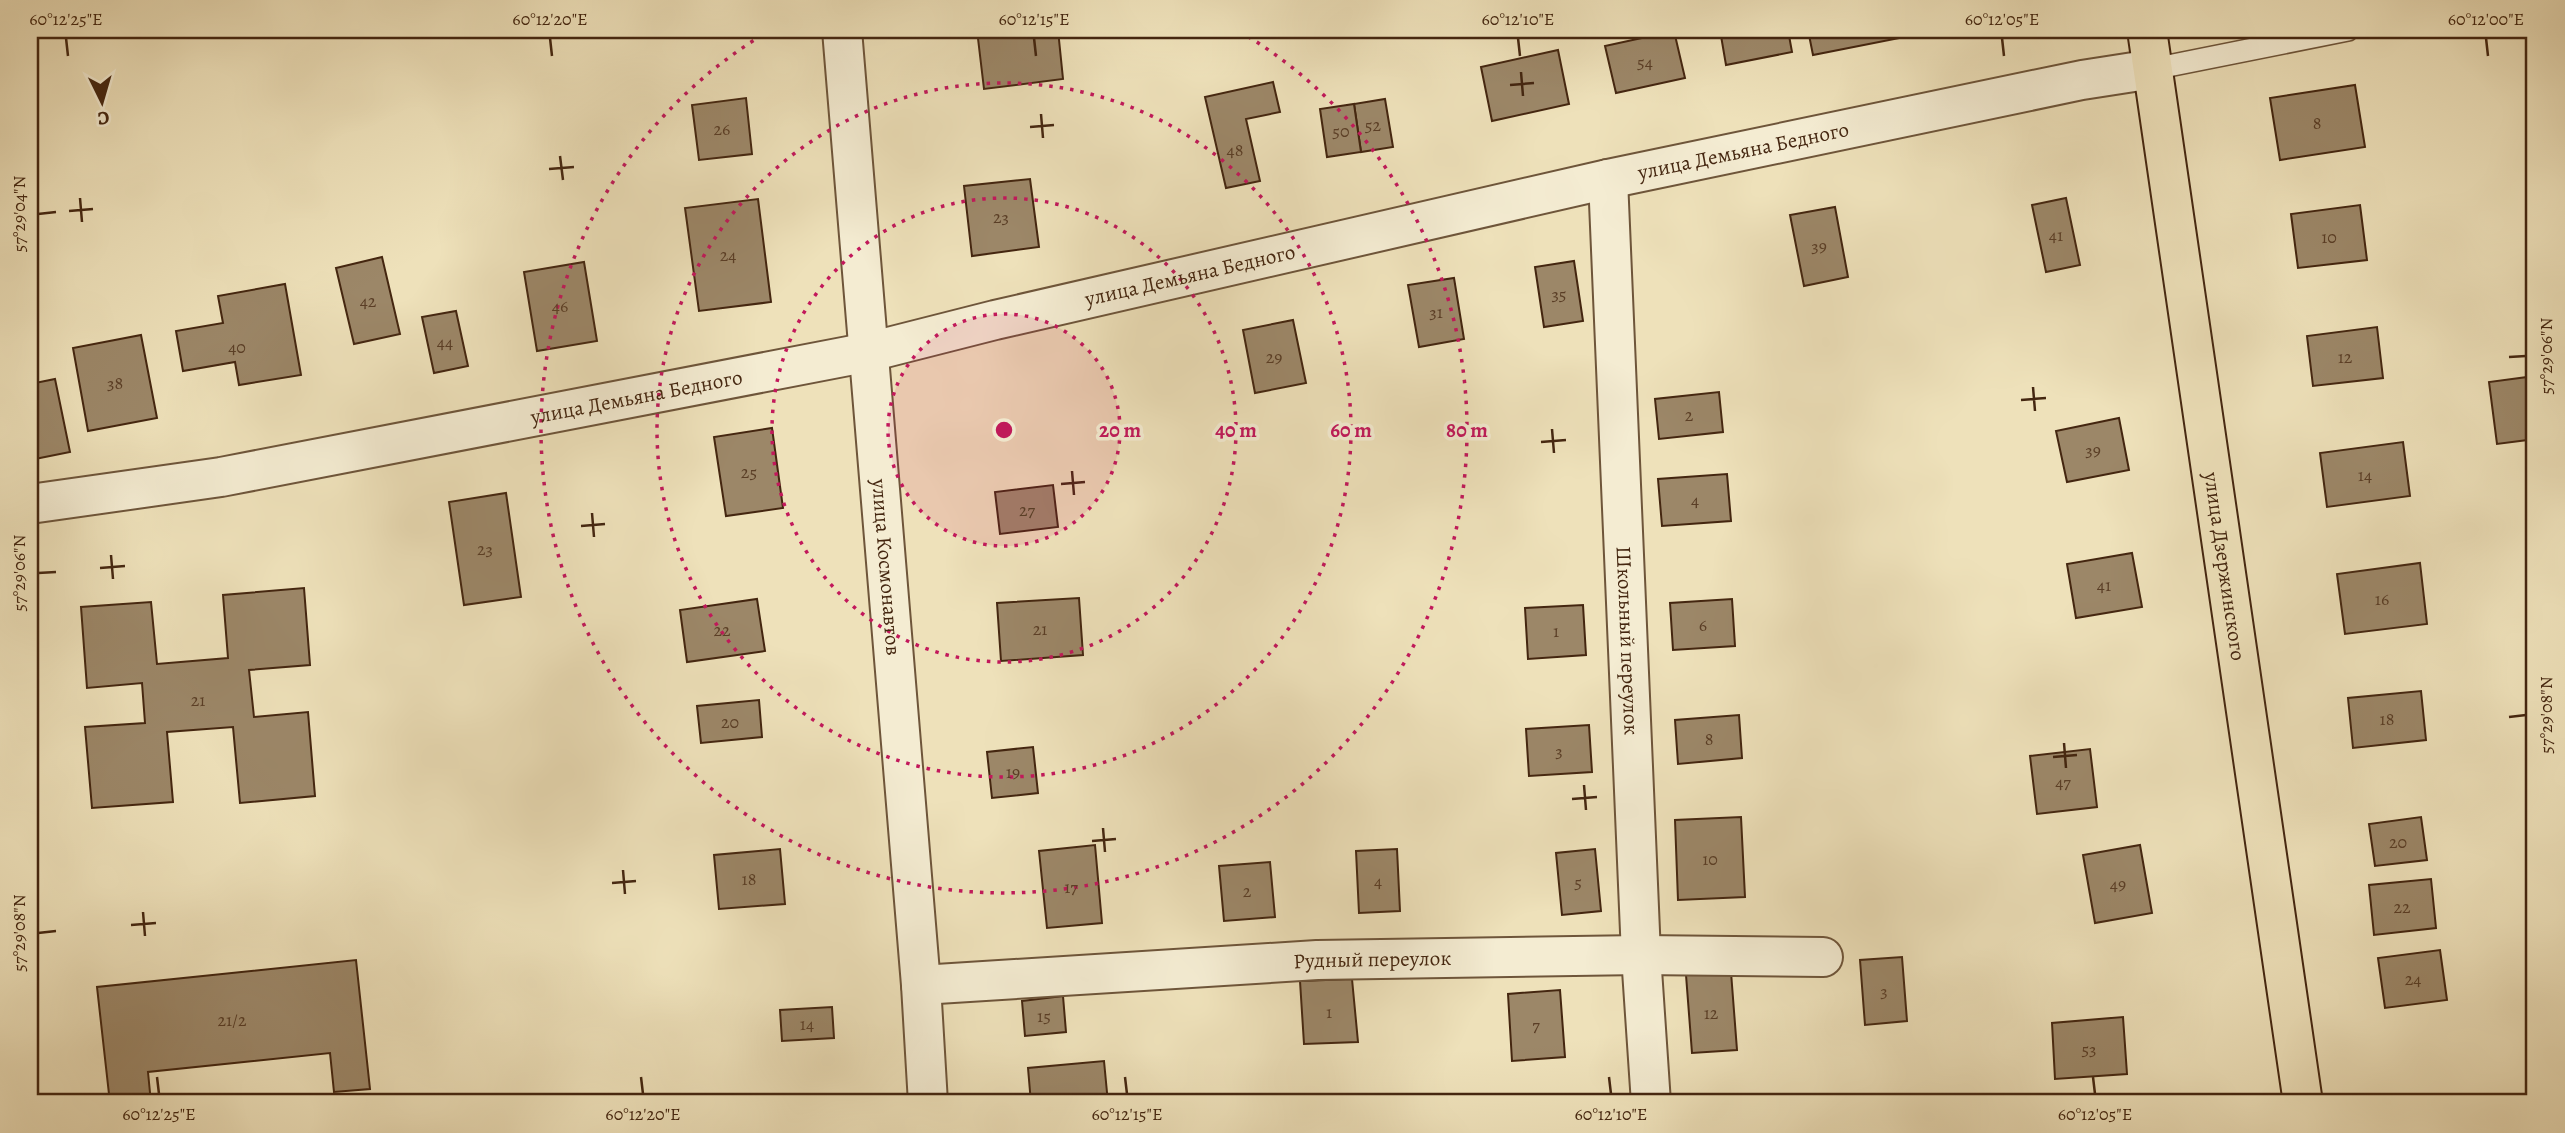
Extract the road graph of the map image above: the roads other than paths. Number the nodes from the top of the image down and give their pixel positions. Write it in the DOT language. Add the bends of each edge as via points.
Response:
graph roads {
  1 [pos="842,30"];
  2 [pos="2147,30"];
  3 [pos="2348,30"];
  4 [pos="2153,69"];
  5 [pos="1608,179"];
  6 [pos="869,352"];
  7 [pos="30,505"];
  8 [pos="1642,955"];
  9 [pos="1823,957"];
  10 [pos="921,985"];
  11 [pos="928,1103"];
  12 [pos="1651,1103"];
  13 [pos="2303,1103"];
  1 -- 6 [label="street, улица Космонавтов"];
  2 -- 4 [label="main road, улица Дзержинского"];
  3 -- 4 [label="lane, улица Демьяна Бедного"];
  4 -- 5 [label="street, улица Демьяна Бедного"];
  4 -- 13 [label="main road, улица Дзержинского"];
  5 -- 6 [label="street, улица Демьяна Бедного"];
  5 -- 8 [label="street, Школьный переулок"];
  6 -- 7 [label="street, улица Демьяна Бедного" via="221,477"];
  6 -- 10 [label="street, улица Космонавтов"];
  8 -- 9 [label="street, Рудный переулок"];
  8 -- 10 [label="street, Рудный переулок" via="1317,960"];
  8 -- 12 [label="street, Школьный переулок"];
  10 -- 11 [label="street, улица Космонавтов"];
}
